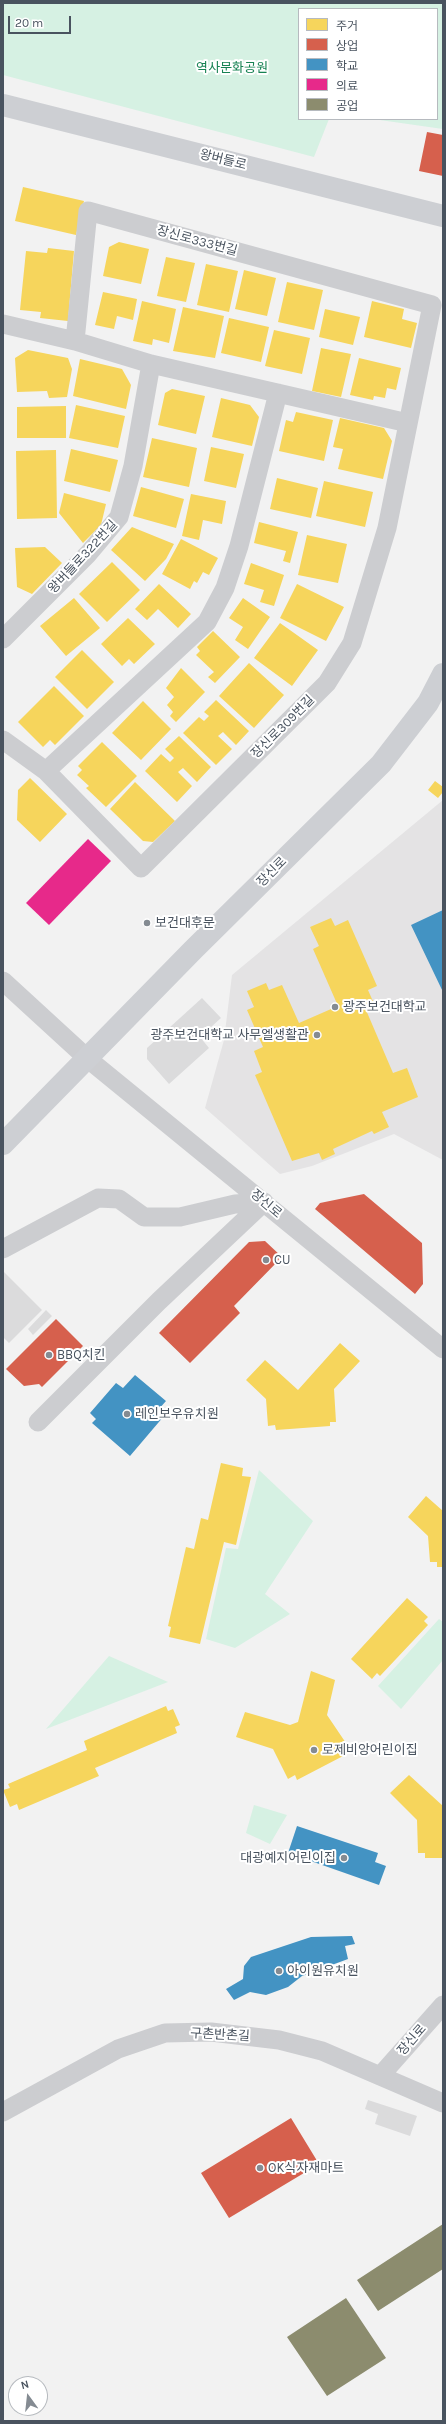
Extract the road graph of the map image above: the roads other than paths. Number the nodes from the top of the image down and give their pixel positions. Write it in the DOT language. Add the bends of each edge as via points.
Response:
graph roads {
  1 [pos="3,105"];
  2 [pos="443,207"];
  3 [pos="421,210"];
  4 [pos="443,216"];
  5 [pos="3,324"];
  6 [pos="75,341"];
  7 [pos="151,364"];
  8 [pos="278,393"];
  9 [pos="408,423"];
  10 [pos="3,639"];
  11 [pos="443,674"];
  12 [pos="3,740"];
  13 [pos="46,771"];
  14 [pos="3,981"];
  15 [pos="88,1059"];
  16 [pos="3,1144"];
  17 [pos="264,1202"];
  18 [pos="5,1248"];
  19 [pos="443,1349"];
  20 [pos="38,1422"];
  21 [pos="443,2005"];
  22 [pos="381,2075"];
  23 [pos="443,2103"];
  24 [pos="3,2112"];
  1 -- 3 [label="main road, 왕버들로"];
  2 -- 3 [label="main road"];
  3 -- 4 [label="main road, 왕버들로"];
  5 -- 6 [label="street"];
  6 -- 7 [label="street"];
  6 -- 9 [label="street, 장신로333번길" via="88,211 432,305"];
  7 -- 8 [label="street"];
  7 -- 10 [label="street, 왕버들로322번길" via="133,466 119,517 88,554"];
  8 -- 9 [label="street"];
  8 -- 13 [label="street" via="226,588 207,622"];
  9 -- 13 [label="street, 장신로309번길" via="386,528 352,642 327,683 141,868"];
  11 -- 15 [label="main road, 장신로" via="428,703 381,764 193,950"];
  12 -- 13 [label="street, 장신로309번길"];
  14 -- 15 [label="street"];
  15 -- 16 [label="main road, 장신로"];
  15 -- 17 [label="street, 장신로"];
  17 -- 18 [label="street" via="235,1204 180,1217 144,1217 119,1199 98,1198"];
  17 -- 19 [label="street, 장신로"];
  17 -- 20 [label="street" via="159,1301"];
  21 -- 22 [label="street, 장신로"];
  22 -- 23 [label="street, 구촌반촌길"];
  22 -- 24 [label="street, 구촌반촌길" via="322,2051 280,2040 211,2032 165,2033 118,2049"];
}
